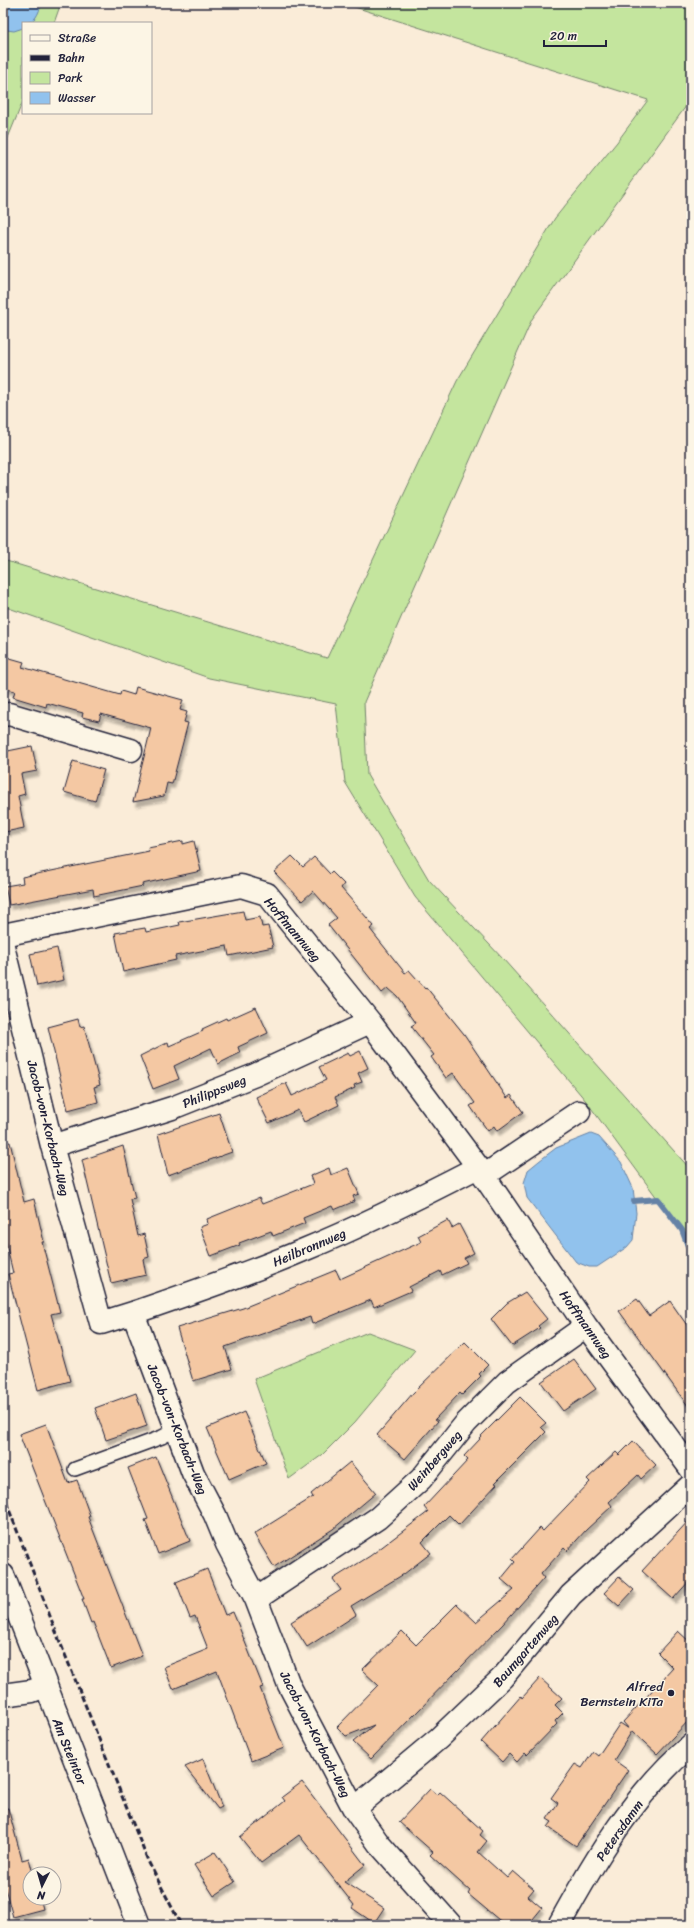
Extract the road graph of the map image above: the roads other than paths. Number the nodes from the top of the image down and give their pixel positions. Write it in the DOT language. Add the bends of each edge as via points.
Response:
graph roads {
  1 [pos="3,716"];
  2 [pos="131,750"];
  3 [pos="3,935"];
  4 [pos="3,946"];
  5 [pos="370,1022"];
  6 [pos="578,1112"];
  7 [pos="52,1146"];
  8 [pos="482,1171"];
  9 [pos="133,1313"];
  10 [pos="586,1326"];
  11 [pos="177,1429"];
  12 [pos="74,1469"];
  13 [pos="691,1469"];
  14 [pos="691,1485"];
  15 [pos="3,1575"];
  16 [pos="256,1599"];
  17 [pos="45,1686"];
  18 [pos="3,1695"];
  19 [pos="691,1745"];
  20 [pos="354,1810"];
  21 [pos="139,1925"];
  22 [pos="451,1925"];
  23 [pos="559,1925"];
  1 -- 2 [label="street" via="9,714"];
  3 -- 5 [label="street, Hoffmannweg" via="241,886 267,894"];
  4 -- 7 [label="street, Jacob-von-Korbach-Weg"];
  5 -- 7 [label="street, Philippsweg" via="254,1075 172,1108"];
  5 -- 8 [label="street, Hoffmannweg"];
  6 -- 8 [label="street"];
  7 -- 9 [label="street, Jacob-von-Korbach-Weg" via="101,1323"];
  8 -- 9 [label="street, Heilbronnweg" via="306,1250"];
  8 -- 10 [label="street, Hoffmannweg"];
  9 -- 11 [label="street, Jacob-von-Korbach-Weg"];
  10 -- 13 [label="street, Hoffmannweg"];
  10 -- 16 [label="street, Weinbergweg" via="506,1382 466,1423 421,1478 378,1518"];
  11 -- 12 [label="lane" via="162,1437"];
  11 -- 16 [label="street, Jacob-von-Korbach-Weg" via="193,1473 215,1515 226,1544"];
  14 -- 20 [label="street, Baumgartenweg" via="571,1595 502,1678 439,1738"];
  15 -- 17 [label="street, Am Steintor"];
  16 -- 20 [label="street, Jacob-von-Korbach-Weg" via="289,1685"];
  17 -- 18 [label="street" via="32,1691"];
  17 -- 21 [label="street, Am Steintor"];
  19 -- 23 [label="street, Petersdamm" via="653,1781 610,1840"];
  20 -- 22 [label="street, Jacob-von-Korbach-Weg" via="379,1844"];
}
